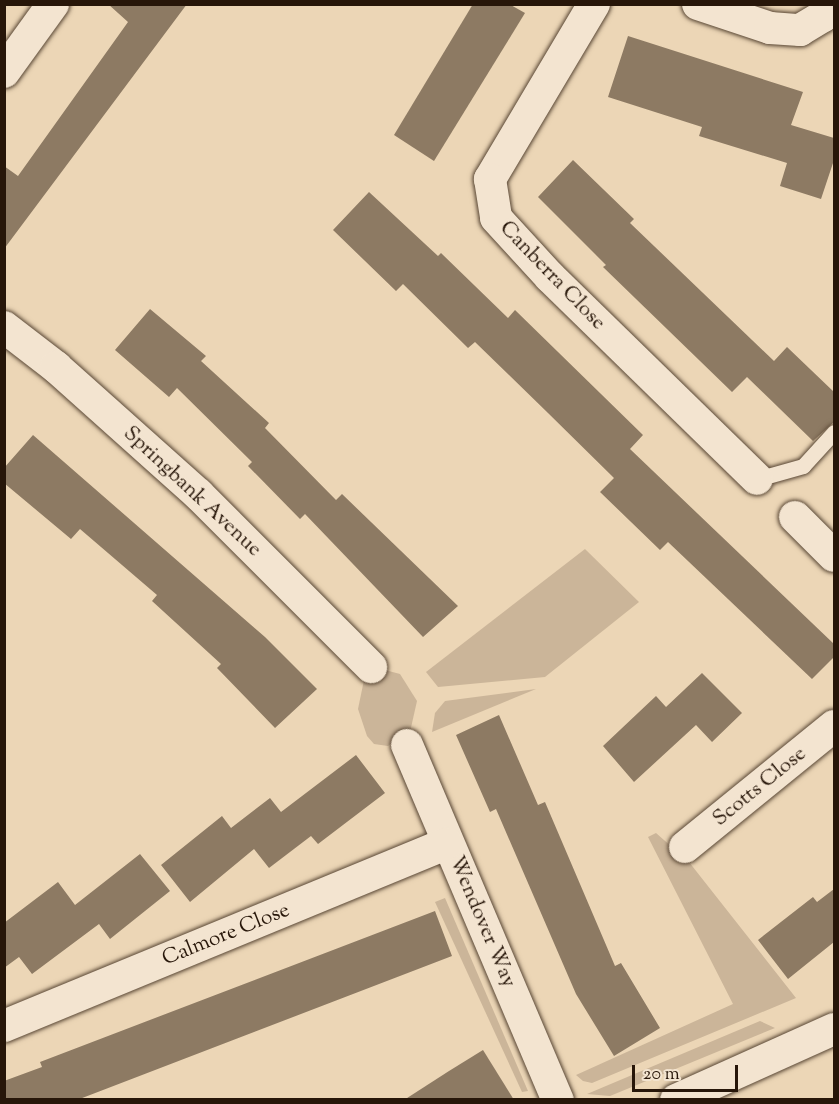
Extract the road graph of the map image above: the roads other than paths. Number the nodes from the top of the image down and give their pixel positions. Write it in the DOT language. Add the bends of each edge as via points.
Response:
graph roads {
  1 [pos="52,4"];
  2 [pos="594,4"];
  3 [pos="698,4"];
  4 [pos="832,4"];
  5 [pos="4,72"];
  6 [pos="4,327"];
  7 [pos="834,432"];
  8 [pos="757,479"];
  9 [pos="795,517"];
  10 [pos="834,556"];
  11 [pos="370,667"];
  12 [pos="834,726"];
  13 [pos="407,745"];
  14 [pos="447,843"];
  15 [pos="685,847"];
  16 [pos="4,1026"];
  17 [pos="834,1029"];
  18 [pos="558,1100"];
  19 [pos="676,1100"];
  1 -- 5 [label="street"];
  2 -- 8 [label="street, Canberra Close" via="490,180 496,218 550,278"];
  3 -- 4 [label="street" via="770,28 800,30 823,16"];
  6 -- 11 [label="street, Springbank Avenue" via="56,367 198,494"];
  7 -- 8 [label="lane" via="803,466"];
  9 -- 10 [label="street"];
  12 -- 15 [label="street, Scotts Close"];
  13 -- 14 [label="street, Wendover Way"];
  14 -- 16 [label="street, Calmore Close"];
  14 -- 18 [label="street, Wendover Way"];
  17 -- 19 [label="street"];
}
